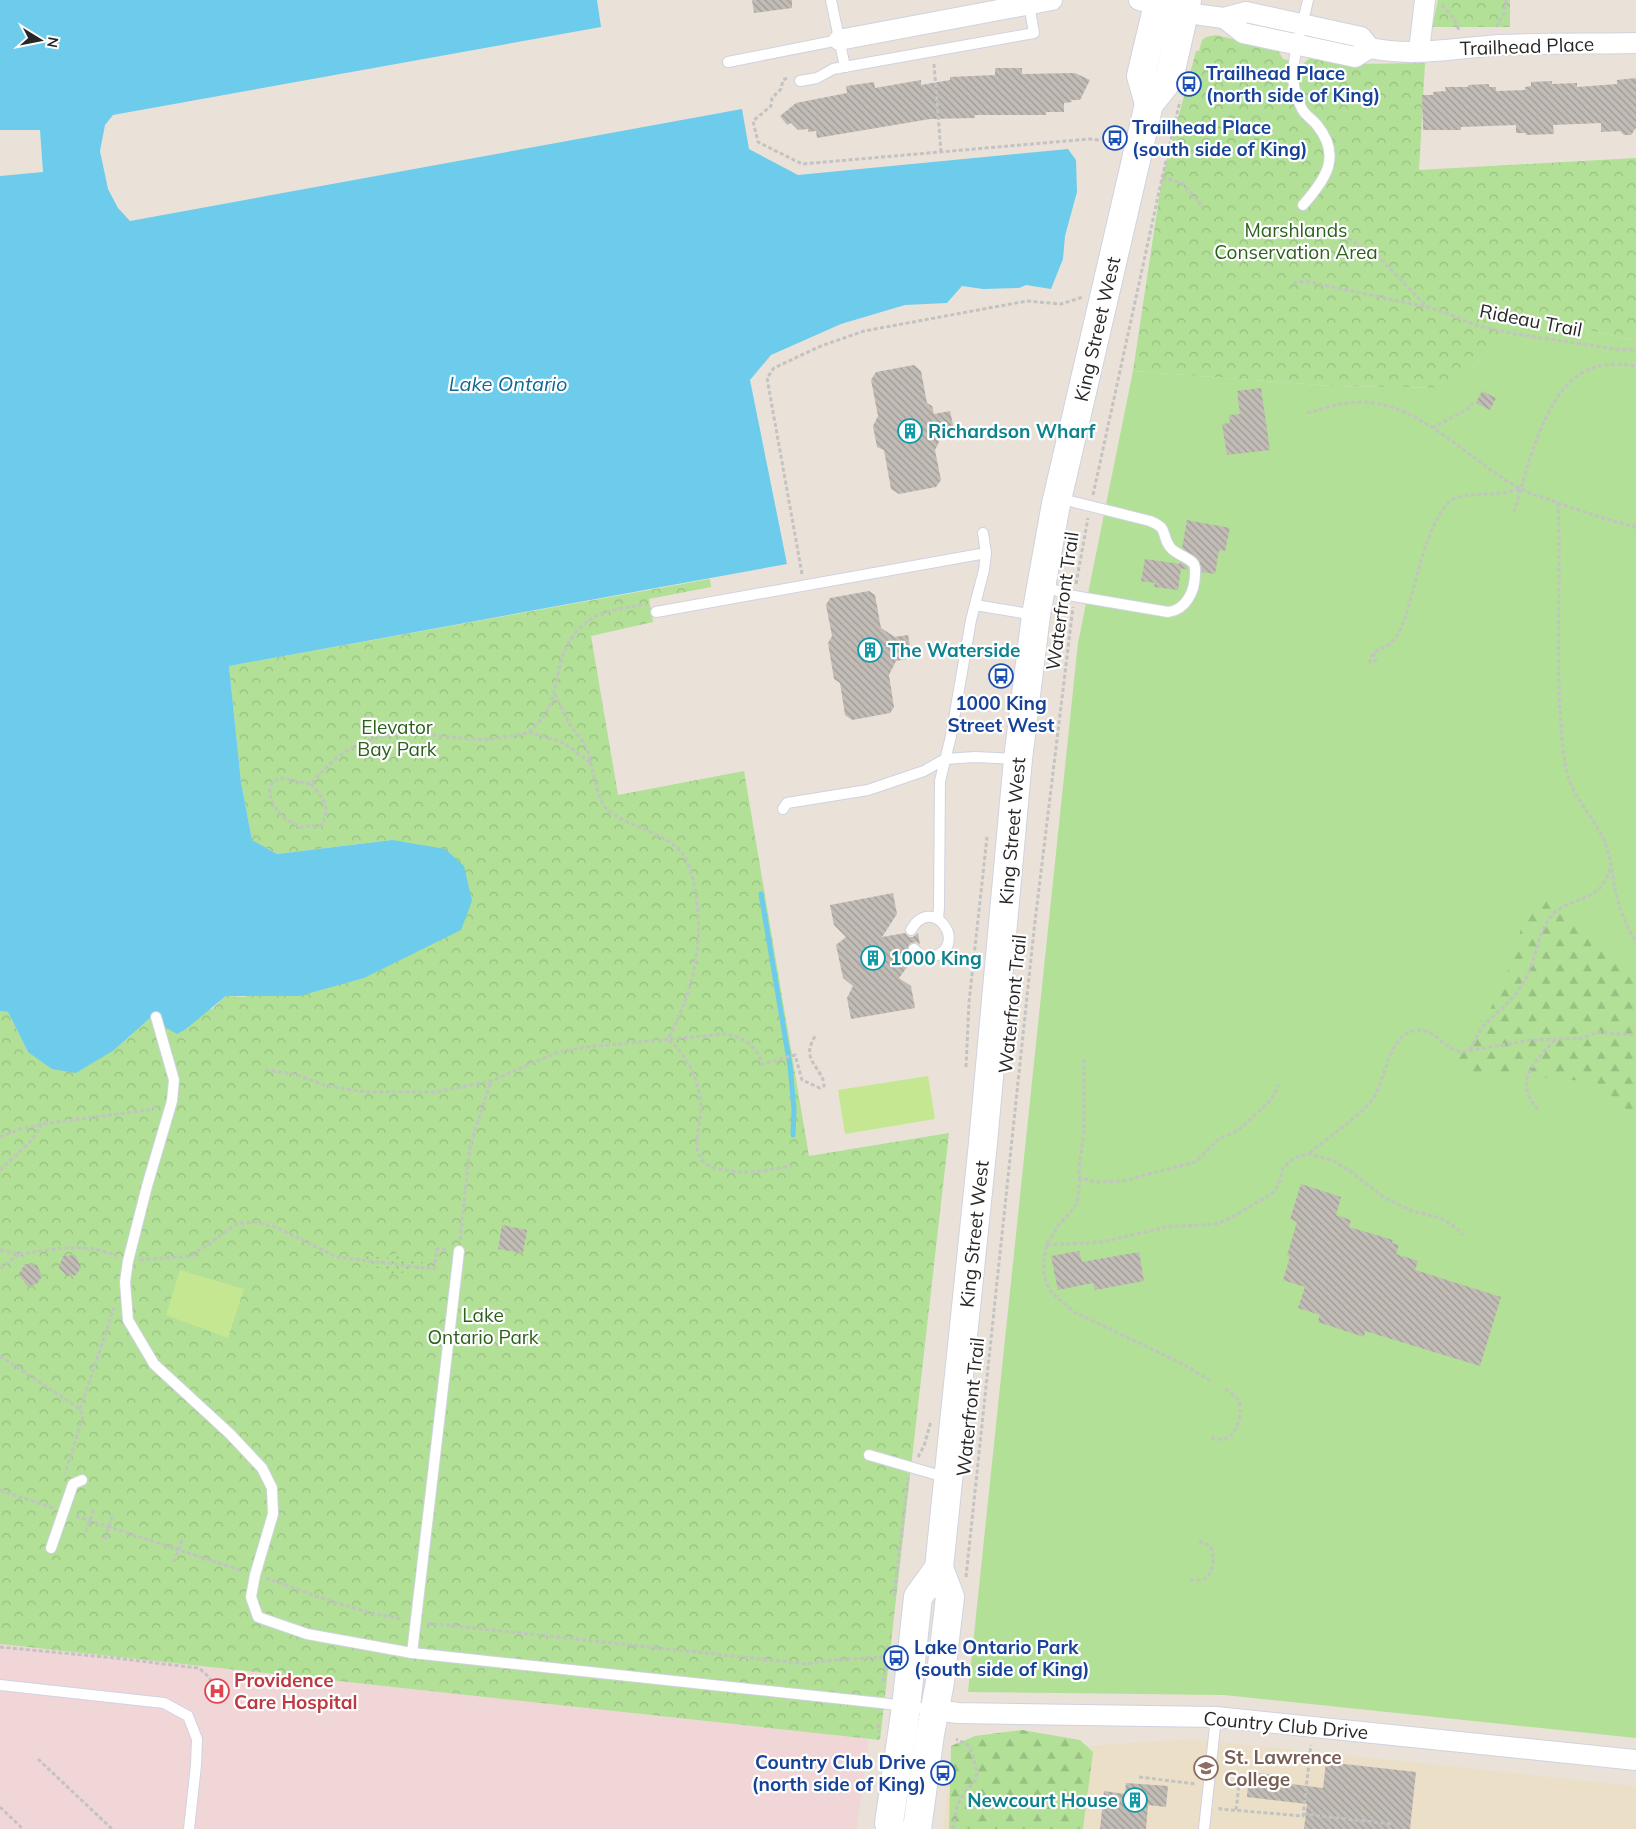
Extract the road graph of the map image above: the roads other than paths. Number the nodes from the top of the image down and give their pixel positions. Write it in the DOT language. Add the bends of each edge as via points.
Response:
graph roads {
  1 [pos="831,0"];
  2 [pos="1052,0"];
  3 [pos="1308,0"];
  4 [pos="1152,2"];
  5 [pos="1433,2"];
  6 [pos="1029,4"];
  7 [pos="1186,5"];
  8 [pos="1224,18"];
  9 [pos="1303,24"];
  10 [pos="839,40"];
  11 [pos="1636,44"];
  12 [pos="1297,46"];
  13 [pos="1370,48"];
  14 [pos="1419,51"];
  15 [pos="728,62"];
  16 [pos="845,67"];
  17 [pos="800,81"];
  18 [pos="1149,104"];
  19 [pos="1303,205"];
  20 [pos="1058,498"];
  21 [pos="983,533"];
  22 [pos="986,553"];
  23 [pos="1041,586"];
  24 [pos="975,605"];
  25 [pos="655,608"];
  26 [pos="1036,615"];
  27 [pos="945,759"];
  28 [pos="1018,759"];
  29 [pos="783,809"];
  30 [pos="938,919"];
  31 [pos="911,930"];
  32 [pos="914,949"];
  33 [pos="156,1017"];
  34 [pos="459,1251"];
  35 [pos="869,1455"];
  36 [pos="949,1478"];
  37 [pos="78,1482"];
  38 [pos="51,1548"];
  39 [pos="939,1568"];
  40 [pos="412,1653"];
  41 [pos="0,1685"];
  42 [pos="906,1707"];
  43 [pos="935,1710"];
  44 [pos="1216,1717"];
  45 [pos="1636,1760"];
  46 [pos="189,1829"];
  47 [pos="892,1829"];
  48 [pos="917,1829"];
  49 [pos="1204,1829"];
  1 -- 10 [label="lane"];
  2 -- 6 [label="street"];
  3 -- 9 [label="lane"];
  4 -- 7 [label="street, Trailhead Place"];
  4 -- 18 [label="main road, King Street West" via="1141,76"];
  5 -- 14 [label="street"];
  6 -- 10 [label="street"];
  6 -- 16 [label="lane" via="1034,33"];
  7 -- 8 [label="street, Trailhead Place" via="1201,15"];
  7 -- 18 [label="main road, King Street West" via="1169,78"];
  8 -- 9 [label="street, Trailhead Place" via="1246,12"];
  8 -- 12 [label="street, Trailhead Place" via="1243,33"];
  9 -- 12 [label="lane"];
  9 -- 13 [label="street, Trailhead Place" via="1361,37"];
  10 -- 15 [label="lane"];
  10 -- 16 [label="lane"];
  11 -- 14 [label="street, Trailhead Place" via="1500,45"];
  12 -- 13 [label="street, Trailhead Place" via="1355,57"];
  12 -- 19 [label="lane" via="1294,89 1303,110 1328,141 1331,162 1316,191"];
  13 -- 14 [label="street, Trailhead Place"];
  16 -- 17 [label="lane"];
  18 -- 20 [label="main road, King Street West"];
  20 -- 23 [label="main road, King Street West"];
  20 -- 23 [label="lane" via="1160,525 1169,546 1192,561 1195,579 1186,602 1173,611 1074,596"];
  21 -- 22 [label="lane"];
  22 -- 24 [label="lane"];
  22 -- 25 [label="lane"];
  23 -- 26 [label="main road, King Street West"];
  24 -- 26 [label="lane"];
  24 -- 27 [label="lane"];
  26 -- 28 [label="main road, King Street West"];
  27 -- 28 [label="lane"];
  27 -- 29 [label="lane" via="924,771 868,790 787,803"];
  27 -- 30 [label="lane" via="940,781"];
  28 -- 36 [label="main road, King Street West" via="984,1143"];
  30 -- 31 [label="lane" via="919,920"];
  30 -- 32 [label="lane" via="949,934 943,951 938,955 925,956"];
  33 -- 40 [label="lane" via="174,1080 172,1101 128,1261 125,1282 128,1320 154,1364 230,1434 262,1468 272,1488 273,1514 251,1597 258,1617 307,1634"];
  34 -- 40 [label="lane"];
  35 -- 36 [label="lane"];
  36 -- 39 [label="main road, King Street West"];
  37 -- 38 [label="lane"];
  39 -- 42 [label="main road, King Street West" via="918,1597"];
  39 -- 43 [label="main road, King Street West" via="950,1597"];
  40 -- 42 [label="lane"];
  41 -- 46 [label="lane" via="164,1703 188,1716 197,1739"];
  42 -- 43 [label="lane"];
  42 -- 47 [label="main road, King Street West" via="889,1823"];
  43 -- 44 [label="street, Country Club Drive"];
  43 -- 48 [label="main road, King Street West"];
  44 -- 45 [label="street, Country Club Drive"];
  44 -- 49 [label="lane"];
}
